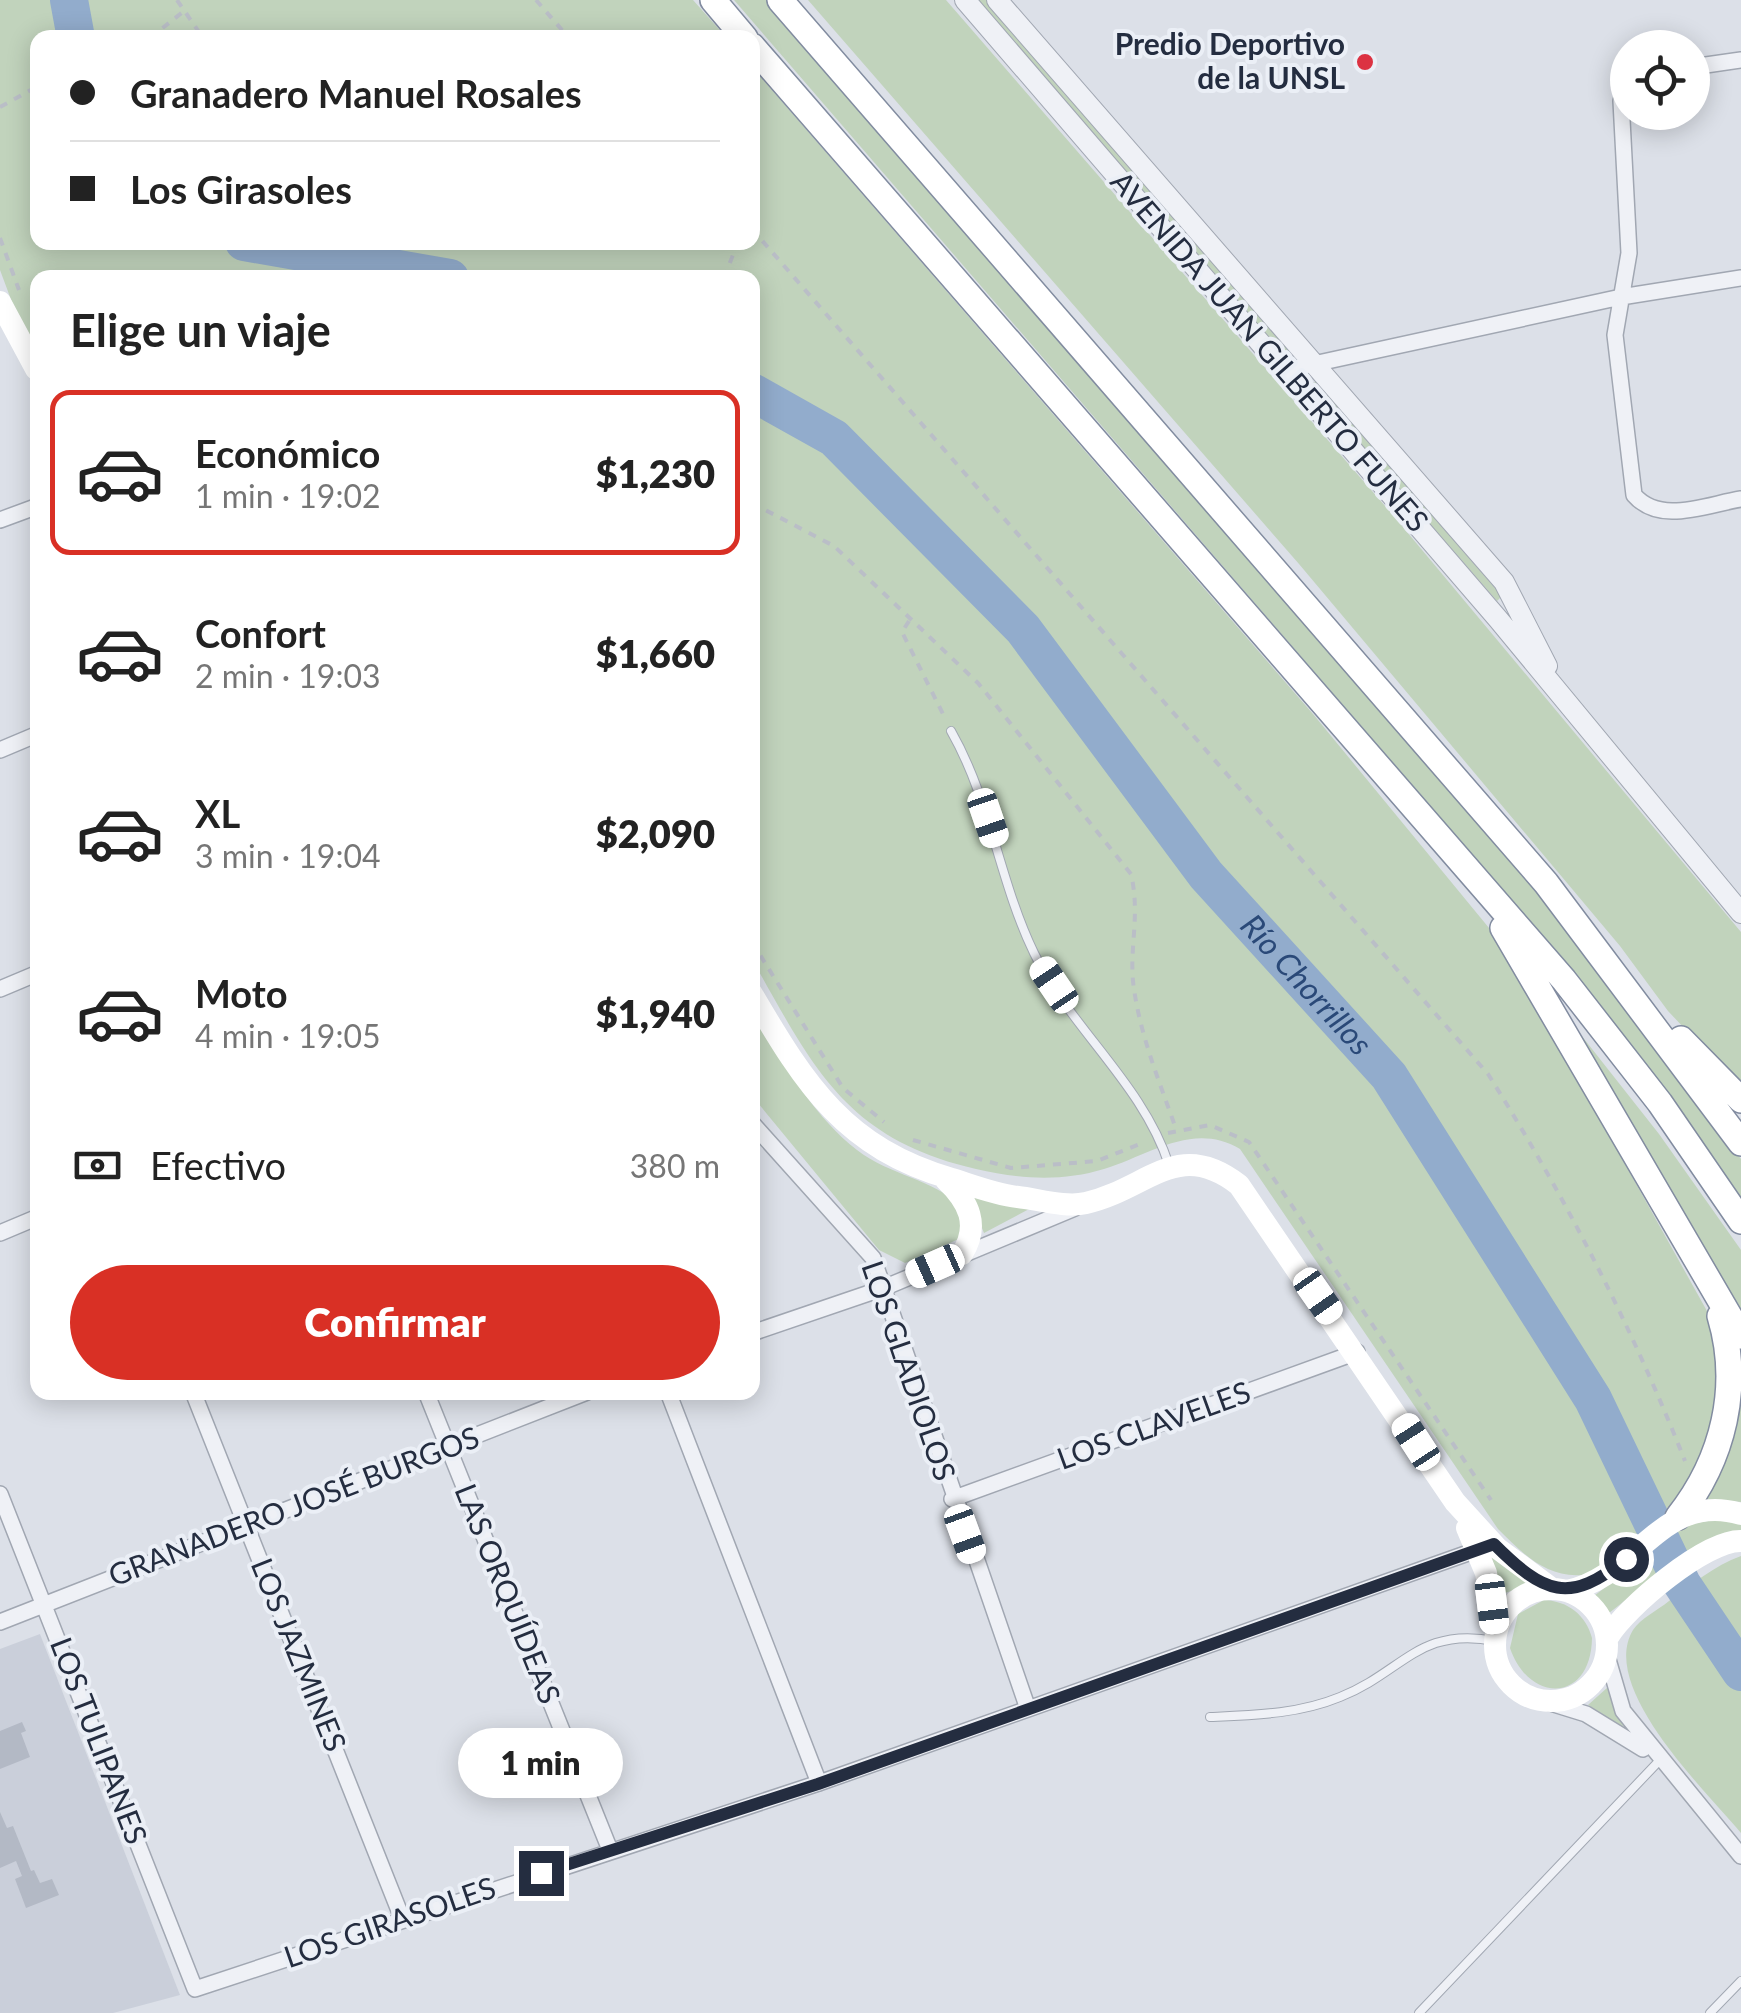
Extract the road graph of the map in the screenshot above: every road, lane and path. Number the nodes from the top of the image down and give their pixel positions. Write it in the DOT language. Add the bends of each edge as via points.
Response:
graph roads {
  1 [pos="177,0"];
  2 [pos="536,0"];
  3 [pos="712,0"];
  4 [pos="780,0"];
  5 [pos="965,0"];
  6 [pos="998,0"];
  7 [pos="184,11"];
  8 [pos="160,30"];
  9 [pos="197,30"];
  10 [pos="562,30"];
  11 [pos="738,30"];
  12 [pos="760,55"];
  13 [pos="1741,60"];
  14 [pos="1710,65"];
  15 [pos="30,89"];
  16 [pos="0,107"];
  17 [pos="1622,130"];
  18 [pos="0,238"];
  19 [pos="760,238"];
  20 [pos="1741,278"];
  21 [pos="10,297"];
  22 [pos="1621,298"];
  23 [pos="0,342"];
  24 [pos="30,350"];
  25 [pos="30,364"];
  26 [pos="1315,366"];
  27 [pos="1286,370"];
  28 [pos="1741,499"];
  29 [pos="760,507"];
  30 [pos="30,509"];
  31 [pos="0,520"];
  32 [pos="909,621"];
  33 [pos="1569,708"];
  34 [pos="951,731"];
  35 [pos="30,737"];
  36 [pos="0,750"];
  37 [pos="1471,872"];
  38 [pos="1741,913"];
  39 [pos="30,977"];
  40 [pos="1622,979"];
  41 [pos="0,989"];
  42 [pos="760,1007"];
  43 [pos="1741,1100"];
  44 [pos="1176,1130"];
  45 [pos="760,1132"];
  46 [pos="1741,1143"];
  47 [pos="1170,1169"];
  48 [pos="944,1177"];
  49 [pos="1083,1204"];
  50 [pos="30,1220"];
  51 [pos="1741,1221"];
  52 [pos="0,1233"];
  53 [pos="962,1254"];
  54 [pos="882,1289"];
  55 [pos="1712,1292"];
  56 [pos="760,1330"];
  57 [pos="1741,1336"];
  58 [pos="1357,1352"];
  59 [pos="197,1400"];
  60 [pos="429,1400"];
  61 [pos="568,1400"];
  62 [pos="671,1400"];
  63 [pos="448,1447"];
  64 [pos="1698,1491"];
  65 [pos="0,1494"];
  66 [pos="952,1500"];
  67 [pos="1741,1514"];
  68 [pos="1678,1517"];
  69 [pos="246,1524"];
  70 [pos="1741,1541"];
  71 [pos="1486,1547"];
  72 [pos="1559,1590"];
  73 [pos="45,1605"];
  74 [pos="0,1622"];
  75 [pos="1496,1637"];
  76 [pos="1607,1646"];
  77 [pos="1544,1701"];
  78 [pos="1028,1709"];
  79 [pos="1210,1717"];
  80 [pos="1659,1760"];
  81 [pos="818,1784"];
  82 [pos="610,1850"];
  83 [pos="1741,1856"];
  84 [pos="402,1918"];
  85 [pos="1741,1981"];
  86 [pos="195,1989"];
  87 [pos="1419,2013"];
  88 [pos="1710,2013"];
  1 -- 7 [label="path"];
  2 -- 10 [label="path"];
  3 -- 11 [label="highway"];
  4 -- 40 [label="highway"];
  5 -- 27 [label="street, AVENIDA JUAN GILBERTO FUNES"];
  6 -- 26 [label="street, AVENIDA JUAN GILBERTO FUNES"];
  7 -- 8 [label="path"];
  7 -- 9 [label="path"];
  12 -- 37 [label="highway"];
  13 -- 14 [label="street"];
  15 -- 16 [label="path"];
  17 -- 22 [label="street" via="1629,253"];
  18 -- 21 [label="path"];
  19 -- 64 [label="path" via="1488,1074 1546,1167 1636,1339"];
  20 -- 22 [label="street"];
  21 -- 24 [label="main road"];
  22 -- 26 [label="street"];
  22 -- 28 [label="street" via="1615,335 1634,495 1661,513"];
  23 -- 25 [label="main road"];
  26 -- 27 [label="street"];
  26 -- 33 [label="street, AVENIDA JUAN GILBERTO FUNES" via="1504,582"];
  27 -- 33 [label="street, AVENIDA JUAN GILBERTO FUNES"];
  29 -- 32 [label="path" via="834,546"];
  30 -- 31 [label="street"];
  32 -- 34 [label="path" via="902,632"];
  32 -- 44 [label="path" via="978,684 1132,874 1139,907 1133,984"];
  33 -- 38 [label="street, AVENIDA JUAN GILBERTO FUNES"];
  34 -- 47 [label="lane" via="970,764 1035,956 1152,1124"];
  35 -- 36 [label="street"];
  37 -- 51 [label="highway" via="1660,1103"];
  37 -- 55 [label="highway"];
  39 -- 41 [label="street"];
  40 -- 43 [label="highway"];
  40 -- 46 [label="highway"];
  42 -- 48 [label="main road" via="840,1119 874,1148"];
  45 -- 54 [label="street, LOS GLADIOLOS" via="873,1258"];
  47 -- 49 [label="main road"];
  47 -- 58 [label="main road" via="1212,1166 1239,1185"];
  48 -- 49 [label="main road" via="998,1194"];
  48 -- 53 [label="main road" via="971,1218"];
  49 -- 53 [label="street"];
  50 -- 52 [label="street"];
  53 -- 54 [label="street"];
  54 -- 56 [label="street"];
  54 -- 66 [label="street, LOS GLADIOLOS"];
  55 -- 57 [label="highway"];
  55 -- 64 [label="highway" via="1730,1346 1730,1398"];
  58 -- 66 [label="street, LOS CLAVELES"];
  58 -- 71 [label="main road"];
  59 -- 69 [label="street, LOS JAZMINES"];
  60 -- 63 [label="street, LAS ORQUÍDEAS"];
  61 -- 63 [label="street, GRANADERO JOSÉ BURGOS"];
  62 -- 81 [label="street"];
  63 -- 69 [label="street, GRANADERO JOSÉ BURGOS"];
  63 -- 82 [label="street, LAS ORQUÍDEAS"];
  64 -- 68 [label="highway"];
  65 -- 73 [label="street, LOS TULIPANES"];
  66 -- 78 [label="street, LOS GLADIOLOS"];
  67 -- 68 [label="main road" via="1705,1506"];
  68 -- 72 [label="main road" via="1600,1580"];
  69 -- 73 [label="street, GRANADERO JOSÉ BURGOS"];
  69 -- 84 [label="street, LOS JAZMINES"];
  70 -- 76 [label="main road" via="1728,1541 1692,1562 1628,1612"];
  71 -- 72 [label="main road"];
  71 -- 75 [label="main road"];
  71 -- 78 [label="street, LOS GIRASOLES"];
  72 -- 75 [label="main road" via="1520,1598"];
  72 -- 76 [label="main road" via="1594,1608"];
  73 -- 74 [label="street, GRANADERO JOSÉ BURGOS"];
  73 -- 86 [label="street, LOS TULIPANES"];
  75 -- 77 [label="main road" via="1503,1674"];
  75 -- 79 [label="lane" via="1446,1637 1343,1696 1295,1711"];
  76 -- 77 [label="main road" via="1588,1688"];
  76 -- 80 [label="street" via="1622,1710"];
  77 -- 80 [label="street" via="1605,1724"];
  78 -- 81 [label="street, LOS GIRASOLES"];
  80 -- 83 [label="street"];
  80 -- 87 [label="lane"];
  81 -- 82 [label="street, LOS GIRASOLES"];
  82 -- 84 [label="street, LOS GIRASOLES"];
  84 -- 86 [label="street, LOS GIRASOLES"];
  85 -- 88 [label="lane"];
}
